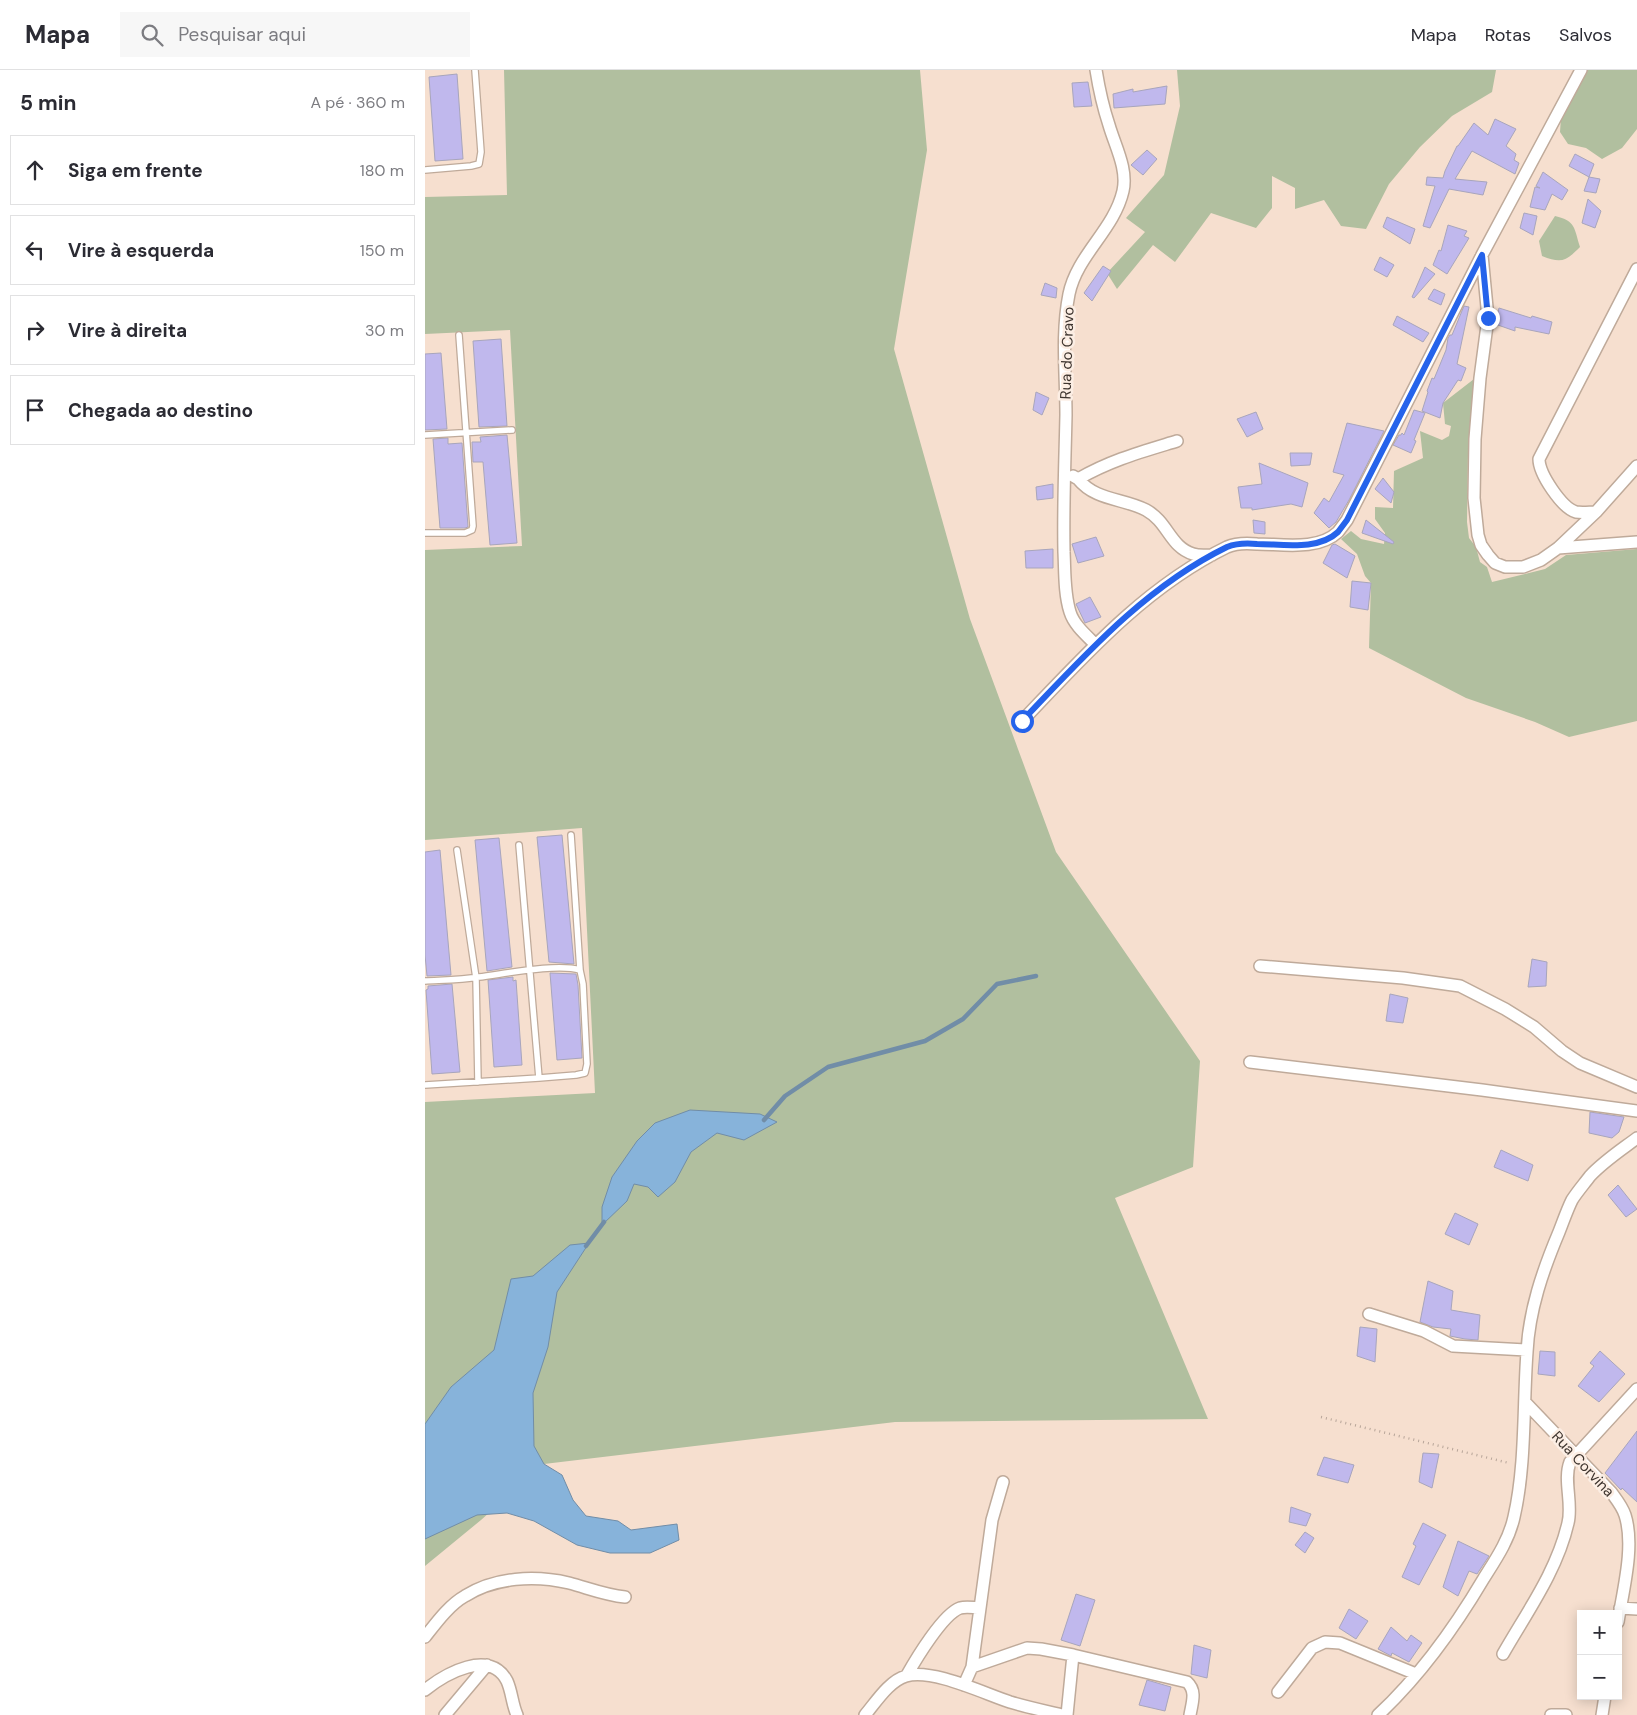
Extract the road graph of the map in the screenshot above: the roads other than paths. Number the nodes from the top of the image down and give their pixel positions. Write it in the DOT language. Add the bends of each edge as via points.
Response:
graph roads {
  1 [pos="475,70"];
  2 [pos="1096,70"];
  3 [pos="1581,70"];
  4 [pos="425,170"];
  5 [pos="1482,255"];
  6 [pos="1637,269"];
  7 [pos="459,335"];
  8 [pos="512,430"];
  9 [pos="467,433"];
  10 [pos="425,435"];
  11 [pos="1177,441"];
  12 [pos="1637,466"];
  13 [pos="1065,471"];
  14 [pos="1078,479"];
  15 [pos="1596,512"];
  16 [pos="425,533"];
  17 [pos="1637,542"];
  18 [pos="1558,548"];
  19 [pos="1213,555"];
  20 [pos="1095,644"];
  21 [pos="1022,721"];
  22 [pos="571,835"];
  23 [pos="519,845"];
  24 [pos="457,850"];
  25 [pos="1260,966"];
  26 [pos="530,970"];
  27 [pos="580,970"];
  28 [pos="476,978"];
  29 [pos="425,981"];
  30 [pos="1250,1062"];
  31 [pos="539,1078"];
  32 [pos="478,1082"];
  33 [pos="425,1085"];
  34 [pos="1637,1087"];
  35 [pos="1637,1111"];
  36 [pos="1637,1138"];
  37 [pos="1369,1314"];
  38 [pos="1527,1350"];
  39 [pos="1637,1390"];
  40 [pos="1525,1402"];
  41 [pos="1575,1456"];
  42 [pos="1003,1482"];
  43 [pos="625,1597"];
  44 [pos="980,1608"];
  45 [pos="1620,1608"];
  46 [pos="1637,1609"];
  47 [pos="425,1637"];
  48 [pos="1503,1654"];
  49 [pos="1073,1655"];
  50 [pos="487,1665"];
  51 [pos="972,1667"];
  52 [pos="1416,1674"];
  53 [pos="907,1675"];
  54 [pos="964,1685"];
  55 [pos="425,1690"];
  56 [pos="1278,1692"];
  57 [pos="1604,1700"];
  58 [pos="445,1715"];
  59 [pos="517,1715"];
  60 [pos="865,1715"];
  61 [pos="1062,1715"];
  62 [pos="1067,1715"];
  63 [pos="1190,1715"];
  64 [pos="1378,1715"];
  65 [pos="1551,1715"];
  66 [pos="1566,1715"];
  67 [pos="1602,1715"];
  1 -- 4 [label="lane" via="481,152 479,164"];
  2 -- 13 [label="street, Rua do Cravo" via="1121,162 1123,191 1115,212 1078,268 1069,294 1065,346"];
  3 -- 5 [label="street"];
  5 -- 18 [label="street" via="1488,318 1475,439 1474,498 1478,535 1487,556 1505,567 1523,567"];
  5 -- 19 [label="street" via="1347,520 1337,532 1311,544 1243,543"];
  6 -- 15 [label="street" via="1539,459 1543,476 1570,509"];
  7 -- 9 [label="lane"];
  8 -- 9 [label="lane"];
  9 -- 10 [label="lane"];
  9 -- 16 [label="lane" via="472,530 465,533"];
  11 -- 14 [label="street" via="1123,457"];
  12 -- 15 [label="street"];
  13 -- 14 [label="street"];
  13 -- 20 [label="street, Rua do Cravo" via="1063,514 1069,610 1072,619"];
  14 -- 19 [label="street" via="1091,492 1155,515 1182,550 1195,555"];
  15 -- 18 [label="street"];
  17 -- 18 [label="street"];
  19 -- 20 [label="street" via="1156,592"];
  20 -- 21 [label="street"];
  22 -- 27 [label="lane"];
  23 -- 26 [label="lane"];
  24 -- 28 [label="lane"];
  25 -- 34 [label="street" via="1460,986 1534,1027 1580,1063"];
  26 -- 27 [label="lane"];
  26 -- 28 [label="lane"];
  26 -- 31 [label="lane"];
  27 -- 31 [label="lane" via="587,1070 581,1075"];
  28 -- 29 [label="lane"];
  28 -- 32 [label="lane"];
  30 -- 35 [label="street"];
  31 -- 32 [label="lane"];
  32 -- 33 [label="lane"];
  36 -- 38 [label="street" via="1591,1175 1573,1199 1549,1255 1532,1313"];
  37 -- 38 [label="street" via="1425,1331 1453,1346"];
  38 -- 40 [label="street"];
  39 -- 41 [label="street"];
  40 -- 41 [label="street, Rua Corvina"];
  40 -- 52 [label="street" via="1519,1489 1503,1548 1443,1640"];
  41 -- 45 [label="street, Rua Corvina" via="1611,1492 1625,1515 1627,1564"];
  41 -- 48 [label="street" via="1568,1468 1569,1520 1564,1542 1556,1562"];
  42 -- 44 [label="street" via="992,1520"];
  43 -- 47 [label="street" via="549,1580 509,1580 464,1596"];
  44 -- 51 [label="street"];
  44 -- 53 [label="street" via="965,1606 953,1612"];
  45 -- 46 [label="street"];
  49 -- 51 [label="street" via="1027,1648"];
  49 -- 62 [label="street"];
  49 -- 63 [label="street" via="1187,1682 1193,1691"];
  50 -- 55 [label="street" via="455,1671"];
  50 -- 58 [label="street"];
  50 -- 59 [label="street" via="507,1680"];
  51 -- 54 [label="street"];
  52 -- 56 [label="street" via="1340,1643 1325,1642 1312,1648"];
  52 -- 64 [label="street"];
  53 -- 54 [label="street" via="929,1676"];
  53 -- 60 [label="street" via="886,1690"];
  54 -- 61 [label="street" via="1010,1702"];
  57 -- 67 [label="street"];
  65 -- 66 [label="street"];
}
